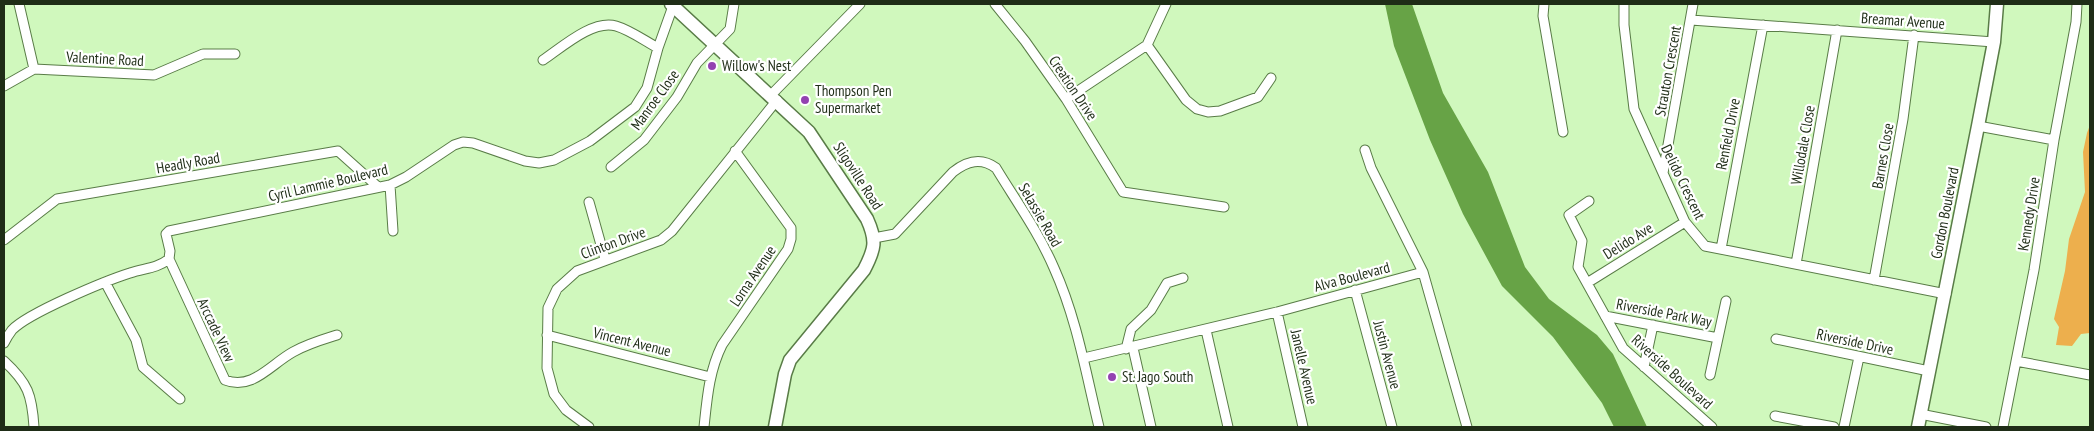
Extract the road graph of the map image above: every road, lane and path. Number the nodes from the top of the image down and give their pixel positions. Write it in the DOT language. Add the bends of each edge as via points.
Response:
graph roads {
  1 [pos="19,4"];
  2 [pos="734,4"];
  3 [pos="859,4"];
  4 [pos="995,4"];
  5 [pos="1166,4"];
  6 [pos="1544,4"];
  7 [pos="1624,4"];
  8 [pos="1693,4"];
  9 [pos="1997,4"];
  10 [pos="2077,4"];
  11 [pos="672,5"];
  12 [pos="1691,20"];
  13 [pos="1763,25"];
  14 [pos="1838,30"];
  15 [pos="1914,35"];
  16 [pos="1994,42"];
  17 [pos="715,44"];
  18 [pos="1147,45"];
  19 [pos="658,48"];
  20 [pos="235,54"];
  21 [pos="543,60"];
  22 [pos="34,69"];
  23 [pos="1271,78"];
  24 [pos="4,86"];
  25 [pos="774,98"];
  26 [pos="1066,99"];
  27 [pos="1978,126"];
  28 [pos="1563,132"];
  29 [pos="2054,140"];
  30 [pos="1365,150"];
  31 [pos="735,151"];
  32 [pos="611,167"];
  33 [pos="1663,173"];
  34 [pos="390,185"];
  35 [pos="377,186"];
  36 [pos="1589,201"];
  37 [pos="589,202"];
  38 [pos="1224,206"];
  39 [pos="1685,222"];
  40 [pos="393,231"];
  41 [pos="874,238"];
  42 [pos="4,240"];
  43 [pos="1721,249"];
  44 [pos="169,259"];
  45 [pos="605,260"];
  46 [pos="1796,264"];
  47 [pos="1423,272"];
  48 [pos="1183,278"];
  49 [pos="1874,280"];
  50 [pos="105,282"];
  51 [pos="1587,283"];
  52 [pos="1355,290"];
  53 [pos="1946,294"];
  54 [pos="1726,301"];
  55 [pos="1277,312"];
  56 [pos="1605,316"];
  57 [pos="1653,325"];
  58 [pos="1206,330"];
  59 [pos="336,335"];
  60 [pos="547,335"];
  61 [pos="1718,338"];
  62 [pos="1776,339"];
  63 [pos="4,343"];
  64 [pos="1129,349"];
  65 [pos="1859,357"];
  66 [pos="1084,358"];
  67 [pos="4,360"];
  68 [pos="2016,361"];
  69 [pos="1644,367"];
  70 [pos="1929,371"];
  71 [pos="1710,375"];
  72 [pos="2090,375"];
  73 [pos="710,377"];
  74 [pos="180,399"];
  75 [pos="1920,414"];
  76 [pos="1775,416"];
  77 [pos="34,427"];
  78 [pos="589,427"];
  79 [pos="704,427"];
  80 [pos="775,427"];
  81 [pos="1099,427"];
  82 [pos="1151,427"];
  83 [pos="1228,427"];
  84 [pos="1303,427"];
  85 [pos="1392,427"];
  86 [pos="1467,427"];
  87 [pos="1712,427"];
  88 [pos="1834,427"];
  89 [pos="1844,427"];
  90 [pos="1918,427"];
  91 [pos="1986,427"];
  92 [pos="2002,427"];
  1 -- 22 [label="street"];
  2 -- 17 [label="street, Manroe Close" via="730,28"];
  3 -- 25 [label="street, Clinton Drive"];
  4 -- 26 [label="street, Creation Drive"];
  5 -- 18 [label="street"];
  6 -- 28 [label="street" via="1543,16"];
  7 -- 33 [label="street, Delido Crescent" via="1634,109"];
  8 -- 12 [label="street, Strauton Crescent"];
  9 -- 16 [label="street, Gordon Boulevard"];
  10 -- 29 [label="street, Kennedy Drive"];
  11 -- 17 [label="street, Sligoville Road"];
  11 -- 19 [label="street, Cyril Lammie Boulevard"];
  12 -- 13 [label="street, Breamar Avenue"];
  12 -- 33 [label="street, Strauton Crescent"];
  13 -- 14 [label="street, Breamar Avenue"];
  13 -- 43 [label="street, Renfield Drive"];
  14 -- 15 [label="street, Breamar Avenue"];
  14 -- 46 [label="street, Willodale Close"];
  15 -- 16 [label="street, Breamar Avenue"];
  15 -- 49 [label="street, Barnes Close" via="1903,119"];
  16 -- 27 [label="street, Gordon Boulevard"];
  17 -- 25 [label="street, Sligoville Road"];
  17 -- 32 [label="street, Manroe Close" via="644,140"];
  18 -- 23 [label="street" via="1186,100 1197,109 1208,112 1258,97"];
  18 -- 26 [label="street"];
  19 -- 21 [label="street" via="616,26 606,25 580,35"];
  19 -- 34 [label="street, Cyril Lammie Boulevard" via="647,88 635,108 590,141 554,160 526,161 463,142"];
  20 -- 22 [label="street, Valentine Road" via="203,54 154,75"];
  22 -- 24 [label="street"];
  25 -- 31 [label="street, Clinton Drive"];
  25 -- 41 [label="street, Sligoville Road" via="809,132 828,157 867,219"];
  26 -- 38 [label="street, Creation Drive" via="1123,192"];
  27 -- 29 [label="street"];
  27 -- 53 [label="street, Gordon Boulevard"];
  29 -- 68 [label="street, Kennedy Drive"];
  30 -- 47 [label="street"];
  31 -- 45 [label="street, Clinton Drive" via="672,231 661,240"];
  31 -- 73 [label="street, Lorna Avenue" via="791,228 791,239 788,249 722,346"];
  33 -- 39 [label="street, Delido Crescent"];
  34 -- 35 [label="street, Cyril Lammie Boulevard"];
  34 -- 40 [label="street"];
  35 -- 42 [label="street, Headly Road" via="338,151 58,199"];
  35 -- 44 [label="street, Cyril Lammie Boulevard" via="169,231 166,234"];
  36 -- 51 [label="street, Riverside Boulevard" via="1569,218 1582,242 1577,264"];
  37 -- 45 [label="street"];
  39 -- 43 [label="street, Delido Crescent" via="1705,246"];
  39 -- 51 [label="street, Delido Ave"];
  41 -- 66 [label="street, Selassie Road" via="895,234 963,164 979,161 992,165 1040,239 1054,268 1066,296"];
  41 -- 80 [label="street" via="872,254 864,270 787,366"];
  43 -- 46 [label="street, Delido Crescent"];
  44 -- 50 [label="street" via="154,268"];
  44 -- 59 [label="street, Arccade View" via="225,380 234,384 244,383 291,353"];
  45 -- 60 [label="street, Clinton Drive" via="577,271 558,289 548,308"];
  46 -- 49 [label="street, Delido Crescent"];
  47 -- 52 [label="street, Alva Boulevard"];
  47 -- 86 [label="street"];
  48 -- 64 [label="street" via="1167,282 1151,310 1131,329"];
  49 -- 53 [label="street, Delido Crescent"];
  50 -- 63 [label="street" via="35,314 12,331"];
  50 -- 74 [label="street" via="136,340 143,366"];
  51 -- 56 [label="street, Riverside Boulevard"];
  52 -- 55 [label="street, Alva Boulevard"];
  52 -- 85 [label="street, Justin Avenue"];
  53 -- 70 [label="street, Gordon Boulevard"];
  54 -- 61 [label="street"];
  55 -- 58 [label="street, Alva Boulevard"];
  55 -- 84 [label="street, Janelle Avenue"];
  56 -- 57 [label="street, Riverside Park Way"];
  56 -- 69 [label="street, Riverside Boulevard" via="1622,348"];
  57 -- 61 [label="street, Riverside Park Way"];
  57 -- 69 [label="street"];
  58 -- 64 [label="street, Alva Boulevard"];
  58 -- 83 [label="street"];
  60 -- 73 [label="street, Vincent Avenue"];
  60 -- 78 [label="street, Clinton Drive" via="547,368 554,394 566,410"];
  61 -- 71 [label="street"];
  62 -- 65 [label="street, Riverside Drive"];
  64 -- 66 [label="street, Alva Boulevard"];
  64 -- 82 [label="street"];
  65 -- 70 [label="street, Riverside Drive"];
  65 -- 89 [label="street"];
  66 -- 81 [label="street, Selassie Road"];
  67 -- 77 [label="street" via="29,391"];
  68 -- 72 [label="street"];
  68 -- 92 [label="street, Kennedy Drive"];
  69 -- 87 [label="street, Riverside Boulevard"];
  70 -- 75 [label="street, Gordon Boulevard"];
  73 -- 79 [label="street, Lorna Avenue"];
  75 -- 90 [label="street, Gordon Boulevard"];
  75 -- 91 [label="street"];
  76 -- 88 [label="street"];
}
